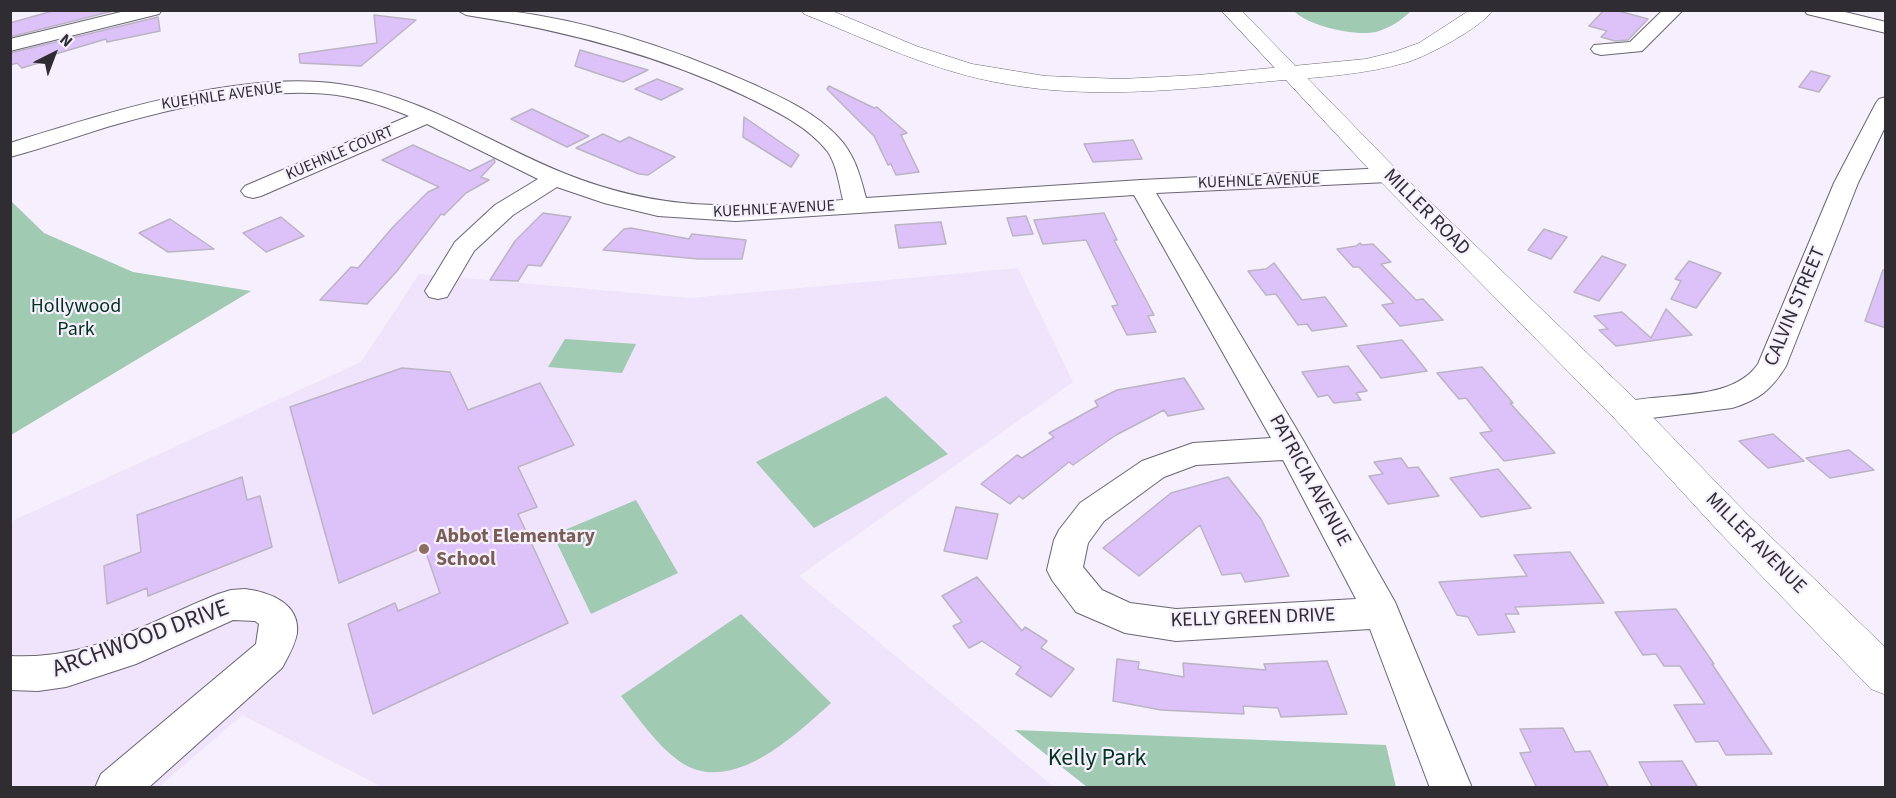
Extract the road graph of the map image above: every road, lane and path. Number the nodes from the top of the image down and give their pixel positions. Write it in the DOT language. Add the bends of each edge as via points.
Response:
graph roads {
  1 [pos="153,10"];
  2 [pos="466,10"];
  3 [pos="811,10"];
  4 [pos="1230,10"];
  5 [pos="1484,10"];
  6 [pos="1674,10"];
  7 [pos="1813,10"];
  8 [pos="1886,28"];
  9 [pos="10,45"];
  10 [pos="1601,50"];
  11 [pos="1291,73"];
  12 [pos="1886,103"];
  13 [pos="427,116"];
  14 [pos="10,150"];
  15 [pos="1388,175"];
  16 [pos="555,178"];
  17 [pos="1141,187"];
  18 [pos="254,191"];
  19 [pos="856,205"];
  20 [pos="438,291"];
  21 [pos="1627,411"];
  22 [pos="1292,448"];
  23 [pos="1382,613"];
  24 [pos="10,673"];
  25 [pos="1886,676"];
  26 [pos="116,788"];
  27 [pos="1450,788"];
  1 -- 9 [label="street"];
  2 -- 19 [label="street" via="613,38 729,80 792,111 824,136 844,160"];
  3 -- 11 [label="main road" via="922,55 968,70 1021,80 1094,87 1144,86"];
  4 -- 11 [label="main road, MILLER ROAD"];
  5 -- 11 [label="main road" via="1441,40 1405,56"];
  6 -- 10 [label="street" via="1635,47"];
  7 -- 8 [label="street"];
  11 -- 15 [label="main road, MILLER ROAD"];
  12 -- 21 [label="street, CALVIN STREET" via="1846,183 1772,366 1761,382 1732,398"];
  13 -- 14 [label="street, KUEHNLE AVENUE" via="342,90 268,89 172,102"];
  13 -- 16 [label="street, KUEHNLE AVENUE"];
  13 -- 18 [label="street, KUEHNLE COURT"];
  15 -- 17 [label="street, KUEHNLE AVENUE"];
  15 -- 21 [label="main road, MILLER ROAD"];
  16 -- 19 [label="street, KUEHNLE AVENUE" via="612,198 672,211 736,214"];
  16 -- 20 [label="street" via="504,210 464,247"];
  17 -- 19 [label="street, KUEHNLE AVENUE"];
  17 -- 22 [label="street, PATRICIA AVENUE"];
  21 -- 25 [label="main road, MILLER AVENUE"];
  22 -- 23 [label="street, PATRICIA AVENUE"];
  22 -- 23 [label="street, KELLY GREEN DRIVE" via="1193,454 1152,469 1092,512 1071,540 1065,570 1089,601 1125,618 1176,625"];
  23 -- 27 [label="street, PATRICIA AVENUE"];
  24 -- 26 [label="street, ARCHWOOD DRIVE" via="51,675 81,667 231,605 249,603 268,609 279,622 278,640 269,656"];
}
